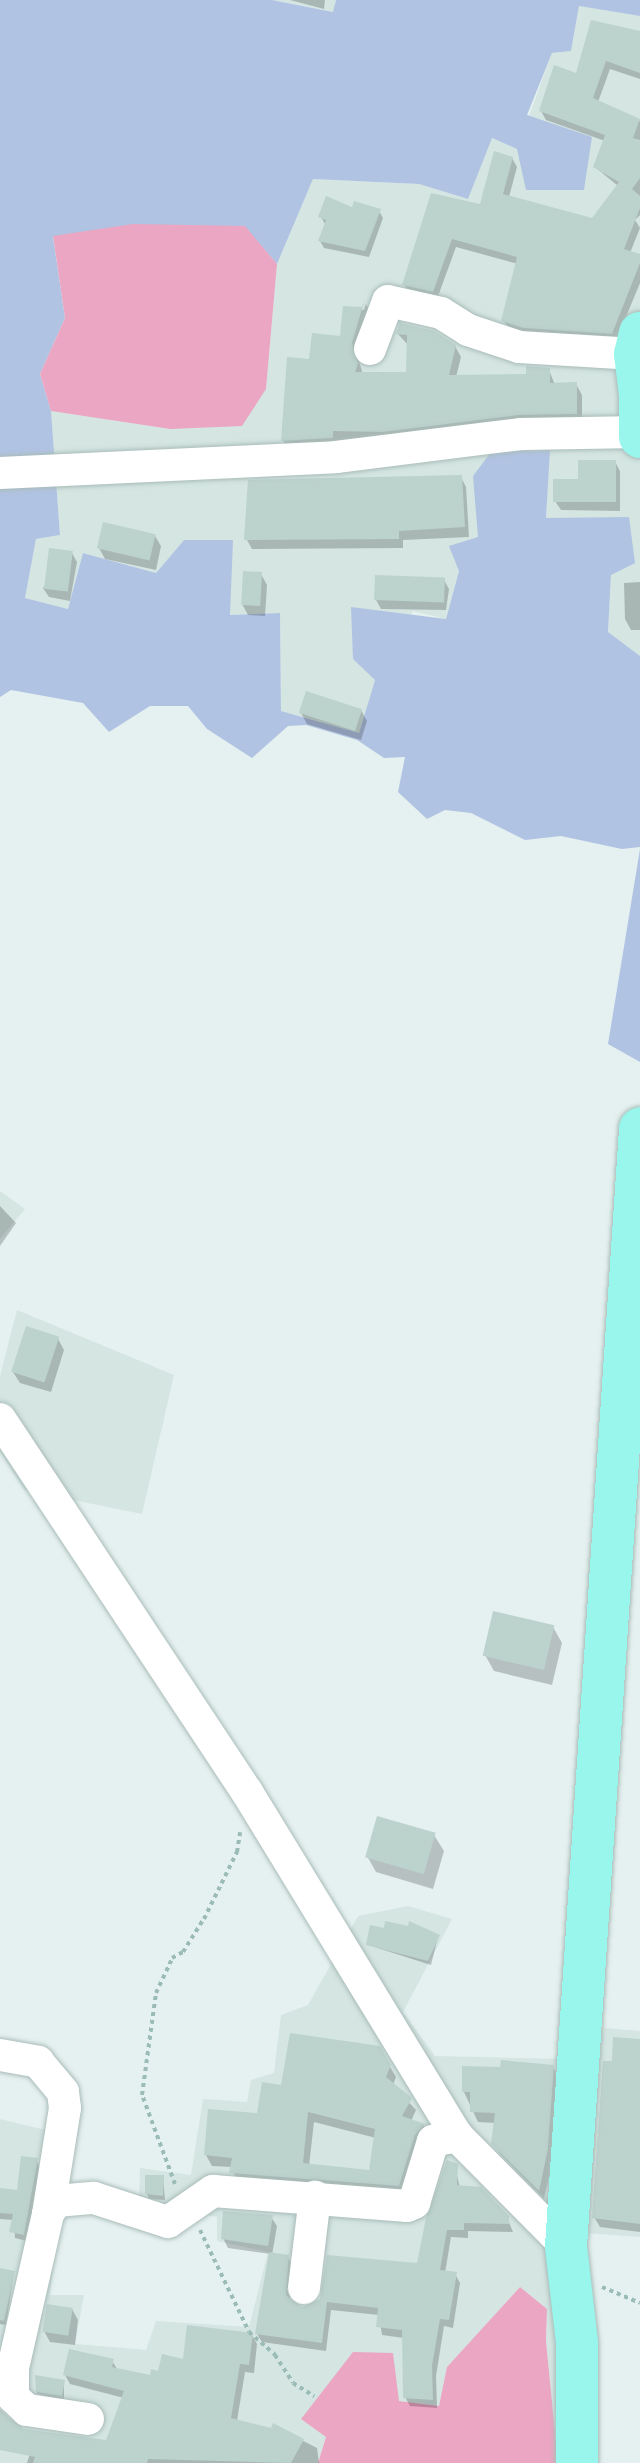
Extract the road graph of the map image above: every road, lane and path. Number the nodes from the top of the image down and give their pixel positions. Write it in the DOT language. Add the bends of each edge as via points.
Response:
graph roads {
  1 [pos="370,349"];
  2 [pos="639,369"];
  3 [pos="640,434"];
  4 [pos="0,473"];
  5 [pos="640,1128"];
  6 [pos="0,1419"];
  7 [pos="253,1801"];
  8 [pos="0,2055"];
  9 [pos="457,2136"];
  10 [pos="315,2197"];
  11 [pos="188,2207"];
  12 [pos="48,2214"];
  13 [pos="566,2246"];
  14 [pos="304,2288"];
  15 [pos="314,2396"];
  16 [pos="88,2419"];
  17 [pos="577,2463"];
  1 -- 2 [label="street" via="388,301 441,313 468,330 519,347"];
  2 -- 3 [label="main road"];
  3 -- 4 [label="street" via="521,434 336,457"];
  5 -- 13 [label="main road"];
  6 -- 7 [label="street"];
  7 -- 9 [label="street"];
  7 -- 11 [label="path" via="242,1821 237,1852 204,1919 165,1970 146,2052 142,2095 161,2154"];
  8 -- 12 [label="street" via="38,2062 63,2092"];
  9 -- 10 [label="street" via="433,2141 414,2203"];
  9 -- 13 [label="street"];
  10 -- 11 [label="street" via="213,2191"];
  10 -- 14 [label="street"];
  11 -- 12 [label="street" via="168,2222 94,2198 56,2201"];
  11 -- 15 [label="path" via="249,2332 275,2355 293,2383"];
  12 -- 16 [label="street" via="13,2368 13,2397 27,2410"];
  13 -- 17 [label="main road" via="577,2343"];
}
